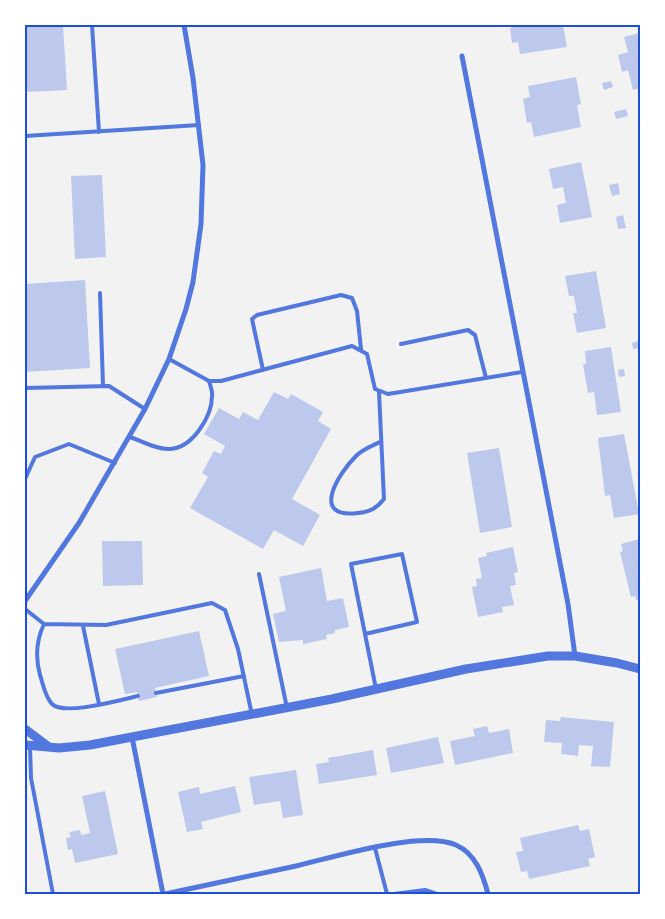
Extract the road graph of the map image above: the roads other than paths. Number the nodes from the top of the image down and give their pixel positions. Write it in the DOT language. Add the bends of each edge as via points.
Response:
graph roads {
  1 [pos="92,25"];
  2 [pos="184,25"];
  3 [pos="462,56"];
  4 [pos="199,125"];
  5 [pos="98,132"];
  6 [pos="25,136"];
  7 [pos="100,293"];
  8 [pos="400,344"];
  9 [pos="361,349"];
  10 [pos="169,359"];
  11 [pos="263,370"];
  12 [pos="522,372"];
  13 [pos="486,378"];
  14 [pos="209,381"];
  15 [pos="103,386"];
  16 [pos="25,388"];
  17 [pos="379,392"];
  18 [pos="145,409"];
  19 [pos="130,437"];
  20 [pos="380,442"];
  21 [pos="115,463"];
  22 [pos="25,479"];
  23 [pos="259,574"];
  24 [pos="28,593"];
  25 [pos="25,602"];
  26 [pos="25,609"];
  27 [pos="44,624"];
  28 [pos="83,626"];
  29 [pos="365,634"];
  30 [pos="575,656"];
  31 [pos="640,669"];
  32 [pos="244,676"];
  33 [pos="376,689"];
  34 [pos="156,693"];
  35 [pos="138,696"];
  36 [pos="99,704"];
  37 [pos="287,708"];
  38 [pos="252,715"];
  39 [pos="25,729"];
  40 [pos="132,737"];
  41 [pos="27,746"];
  42 [pos="49,747"];
  43 [pos="375,848"];
  44 [pos="53,894"];
  45 [pos="164,894"];
  46 [pos="387,894"];
  47 [pos="394,894"];
  48 [pos="437,894"];
  49 [pos="488,894"];
  1 -- 5 [label="lane"];
  2 -- 4 [label="street"];
  3 -- 12 [label="street"];
  4 -- 5 [label="lane"];
  4 -- 10 [label="street" via="203,194 199,243 186,309"];
  5 -- 6 [label="lane"];
  7 -- 15 [label="lane"];
  8 -- 13 [label="lane" via="468,330 474,335"];
  9 -- 11 [label="lane" via="352,346"];
  9 -- 11 [label="lane" via="357,311 352,298 341,295 257,315 252,319"];
  9 -- 17 [label="lane" via="367,354 375,389"];
  10 -- 14 [label="lane"];
  10 -- 18 [label="street"];
  11 -- 14 [label="lane"];
  12 -- 13 [label="lane"];
  12 -- 30 [label="street" via="568,604"];
  13 -- 17 [label="lane" via="388,394"];
  14 -- 19 [label="lane" via="213,395 194,438 172,450"];
  15 -- 16 [label="lane"];
  15 -- 18 [label="lane" via="109,386"];
  17 -- 20 [label="lane"];
  18 -- 19 [label="street"];
  19 -- 21 [label="street"];
  20 -- 20 [label="lane" via="384,499 367,513 338,511 331,496 339,476 357,454"];
  21 -- 22 [label="lane" via="69,444 35,457"];
  21 -- 24 [label="street" via="79,523"];
  23 -- 37 [label="lane"];
  24 -- 25 [label="street"];
  26 -- 27 [label="lane"];
  27 -- 28 [label="lane"];
  27 -- 36 [label="lane" via="36,639 38,666 49,702 57,708"];
  28 -- 32 [label="lane" via="106,625 212,603 225,610"];
  28 -- 36 [label="lane"];
  29 -- 29 [label="lane" via="351,564 402,554 417,622"];
  29 -- 33 [label="lane"];
  30 -- 31 [label="street"];
  30 -- 33 [label="street" via="548,656 466,669"];
  32 -- 34 [label="lane"];
  32 -- 38 [label="lane"];
  33 -- 37 [label="street"];
  35 -- 36 [label="lane"];
  37 -- 38 [label="street"];
  38 -- 40 [label="street"];
  39 -- 42 [label="street"];
  40 -- 42 [label="street" via="90,745"];
  40 -- 45 [label="street"];
  41 -- 42 [label="street"];
  41 -- 44 [label="lane"];
  43 -- 45 [label="street"];
  43 -- 46 [label="lane"];
  43 -- 49 [label="street" via="439,840 455,844 475,860"];
  47 -- 48 [label="lane" via="425,890"];
}
